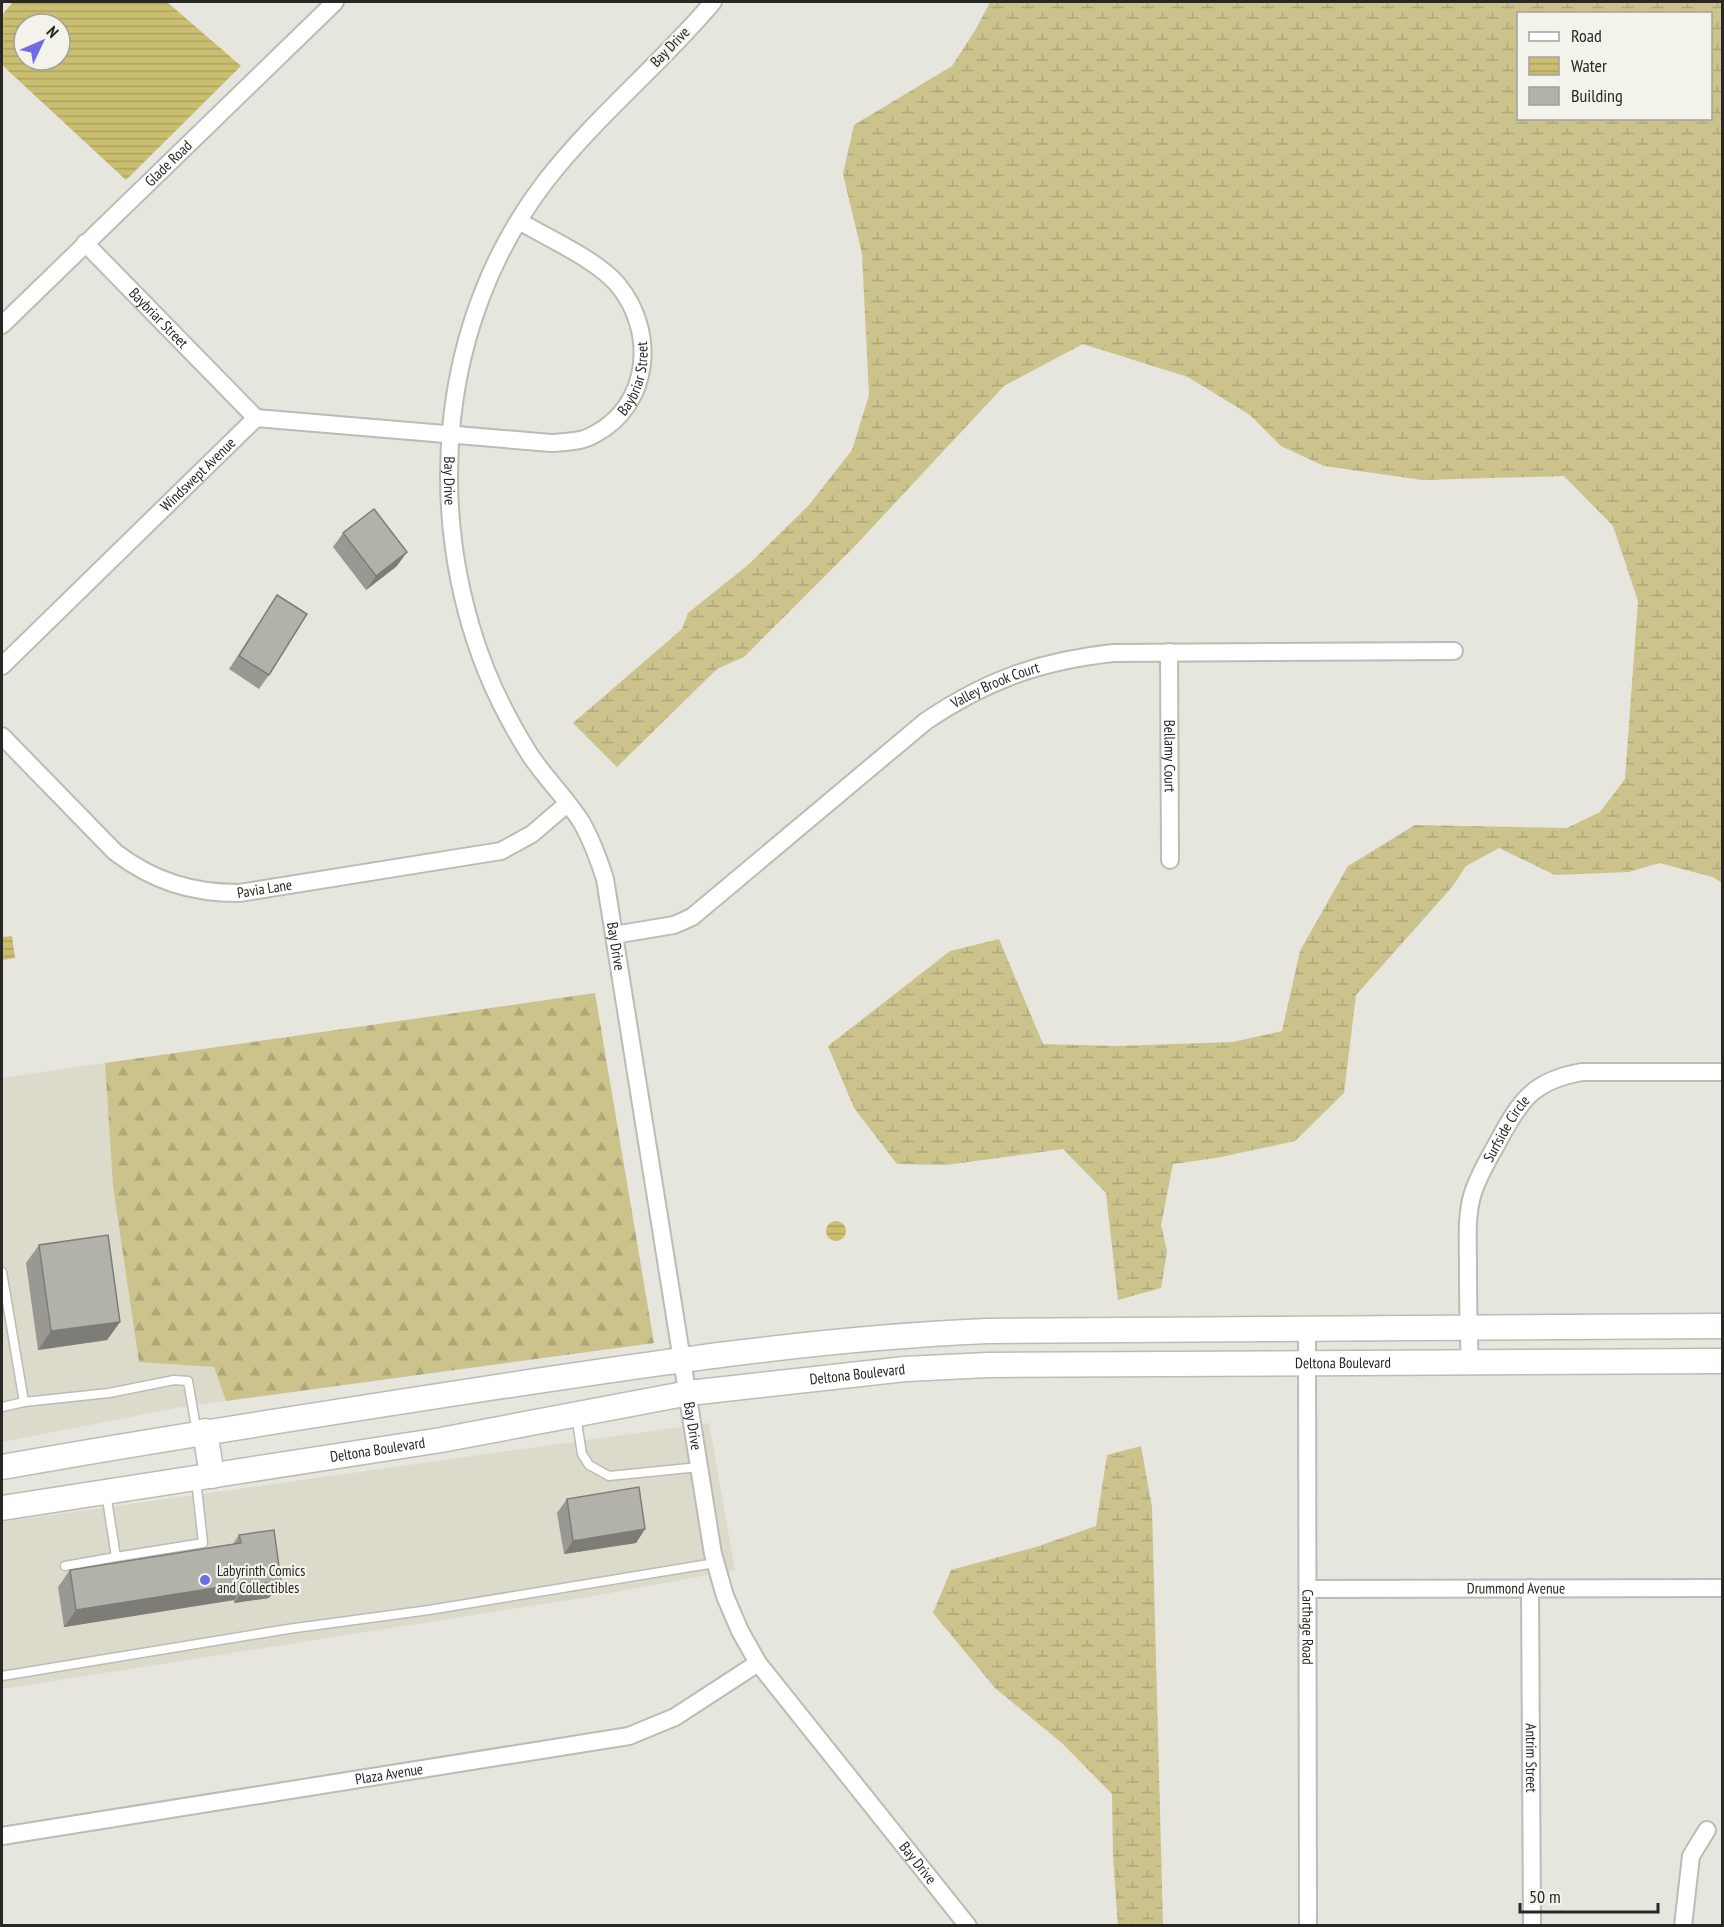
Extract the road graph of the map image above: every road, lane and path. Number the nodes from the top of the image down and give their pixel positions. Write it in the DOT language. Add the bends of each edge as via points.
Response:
graph roads {
  1 [pos="335,2"];
  2 [pos="713,2"];
  3 [pos="519,221"];
  4 [pos="85,243"];
  5 [pos="2,325"];
  6 [pos="256,418"];
  7 [pos="450,435"];
  8 [pos="1454,651"];
  9 [pos="1169,652"];
  10 [pos="2,666"];
  11 [pos="2,736"];
  12 [pos="567,804"];
  13 [pos="1170,860"];
  14 [pos="614,935"];
  15 [pos="1722,1072"];
  16 [pos="2,1272"];
  17 [pos="1722,1326"];
  18 [pos="1307,1329"];
  19 [pos="1468,1330"];
  20 [pos="681,1359"];
  21 [pos="1722,1361"];
  22 [pos="1470,1362"];
  23 [pos="1307,1365"];
  24 [pos="689,1393"];
  25 [pos="24,1402"];
  26 [pos="2,1407"];
  27 [pos="576,1413"];
  28 [pos="201,1432"];
  29 [pos="2,1467"];
  30 [pos="699,1467"];
  31 [pos="204,1477"];
  32 [pos="105,1492"];
  33 [pos="2,1508"];
  34 [pos="116,1557"];
  35 [pos="715,1563"];
  36 [pos="65,1566"];
  37 [pos="1530,1588"];
  38 [pos="1722,1588"];
  39 [pos="1309,1589"];
  40 [pos="758,1663"];
  41 [pos="2,1676"];
  42 [pos="1707,1830"];
  43 [pos="2,1836"];
  44 [pos="968,1926"];
  45 [pos="1308,1926"];
  46 [pos="1532,1926"];
  47 [pos="1683,1926"];
  1 -- 4 [label="street, Glade Road"];
  2 -- 3 [label="street, Bay Drive" via="573,148"];
  3 -- 7 [label="street, Bay Drive" via="476,313 462,361"];
  3 -- 7 [label="street, Baybriar Street" via="602,269 623,291 639,320 643,340 641,377 634,396 611,424 575,442"];
  4 -- 5 [label="street, Glade Road"];
  4 -- 6 [label="street, Baybriar Street"];
  6 -- 7 [label="street"];
  6 -- 10 [label="street, Windswept Avenue"];
  7 -- 12 [label="street, Bay Drive" via="451,539 471,631 507,715"];
  8 -- 9 [label="street, Valley Brook Court"];
  9 -- 13 [label="street, Bellamy Court"];
  9 -- 14 [label="street, Valley Brook Court" via="1076,657 1027,669 960,698 926,721 692,917 674,925"];
  11 -- 12 [label="street, Pavia Lane" via="115,852 136,868 169,883 212,893 239,893 501,851 532,834"];
  12 -- 14 [label="street, Bay Drive" via="596,850"];
  14 -- 20 [label="street, Bay Drive"];
  15 -- 19 [label="street, Surfside Circle" via="1581,1072 1552,1080 1527,1096 1516,1108 1472,1198 1468,1221"];
  16 -- 25 [label="lane"];
  17 -- 19 [label="main road"];
  18 -- 19 [label="main road"];
  18 -- 20 [label="main road" via="902,1334"];
  18 -- 23 [label="street, Carthage Road"];
  19 -- 22 [label="street, Surfside Circle"];
  20 -- 24 [label="street, Bay Drive"];
  20 -- 28 [label="main road"];
  21 -- 22 [label="main road, Deltona Boulevard"];
  22 -- 23 [label="main road, Deltona Boulevard"];
  23 -- 24 [label="main road, Deltona Boulevard" via="988,1365 905,1369"];
  23 -- 39 [label="street, Carthage Road"];
  24 -- 27 [label="main road, Deltona Boulevard"];
  24 -- 30 [label="street, Bay Drive"];
  25 -- 26 [label="lane"];
  25 -- 28 [label="lane" via="188,1381"];
  27 -- 30 [label="lane" via="582,1454 589,1465 609,1476"];
  27 -- 31 [label="main road, Deltona Boulevard" via="441,1440"];
  28 -- 29 [label="main road"];
  28 -- 31 [label="main road"];
  30 -- 35 [label="street, Bay Drive"];
  31 -- 32 [label="main road, Deltona Boulevard"];
  31 -- 34 [label="lane" via="203,1543"];
  32 -- 33 [label="main road, Deltona Boulevard"];
  32 -- 34 [label="lane"];
  34 -- 36 [label="lane"];
  35 -- 40 [label="street, Bay Drive" via="725,1596"];
  35 -- 41 [label="lane"];
  37 -- 38 [label="street, Drummond Avenue"];
  37 -- 39 [label="street, Drummond Avenue"];
  37 -- 46 [label="street, Antrim Street"];
  39 -- 45 [label="street, Carthage Road"];
  40 -- 43 [label="street, Plaza Avenue" via="675,1717 629,1736"];
  40 -- 44 [label="street, Bay Drive"];
  42 -- 47 [label="street" via="1691,1856"];
}
